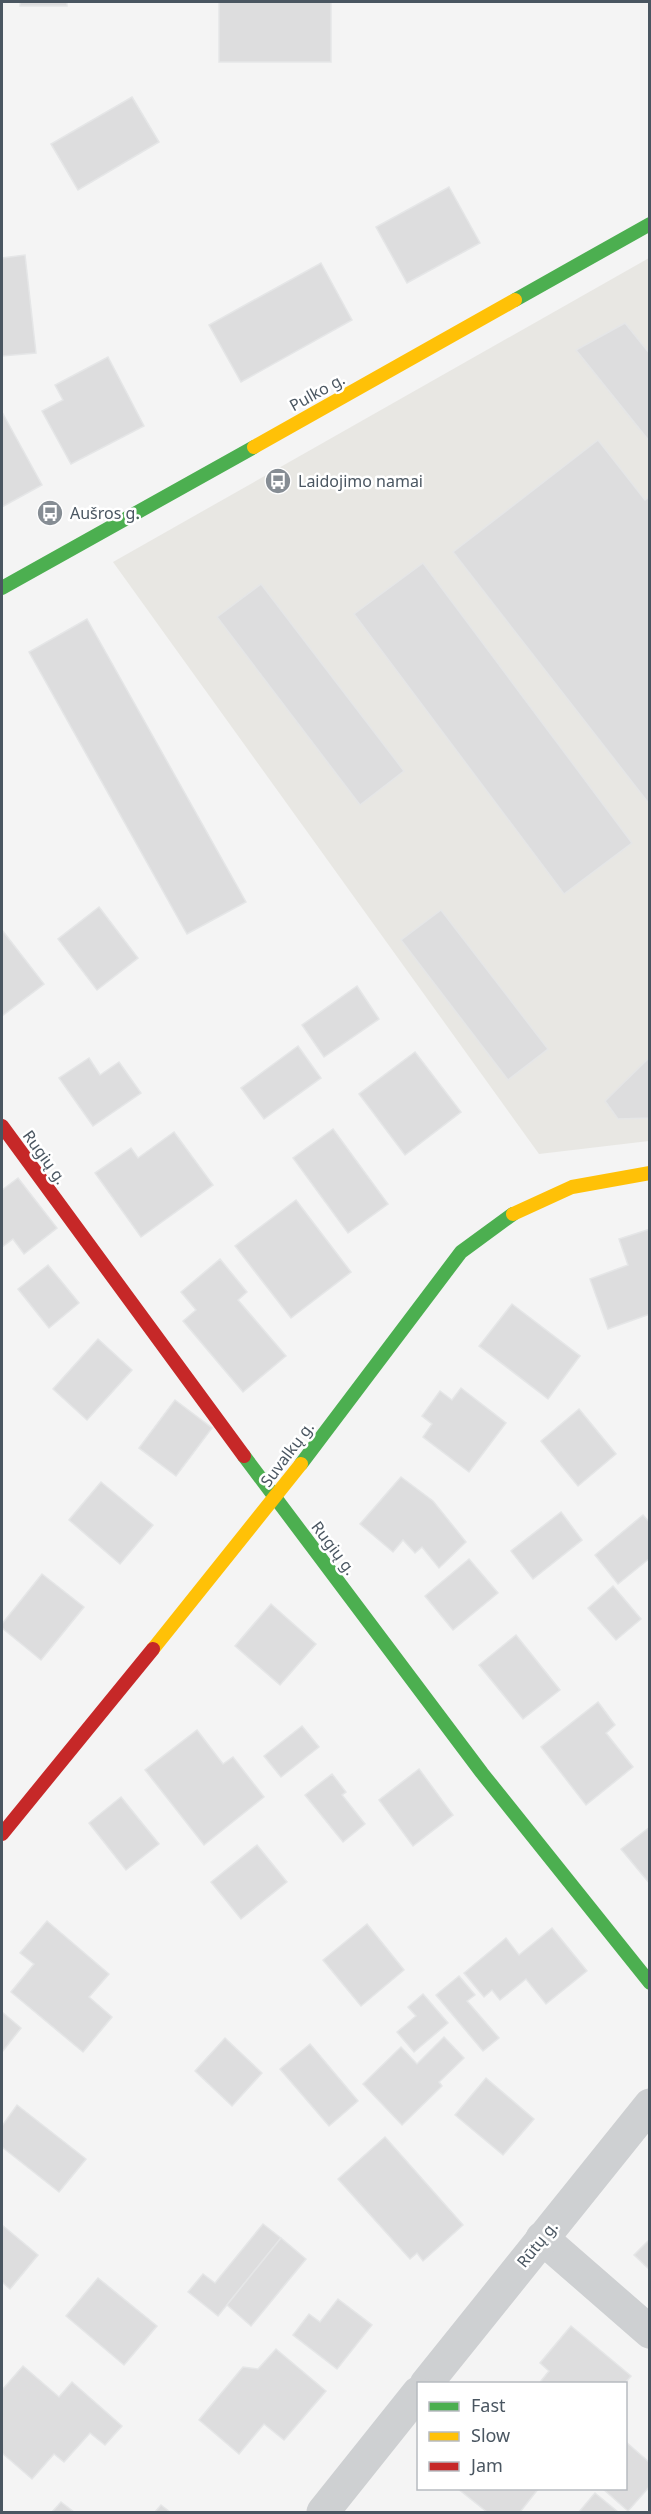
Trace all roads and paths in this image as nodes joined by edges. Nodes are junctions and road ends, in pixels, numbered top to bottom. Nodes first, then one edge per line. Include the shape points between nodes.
1 (650, 224) edge
2 (2, 588) edge
3 (2, 1126) edge
4 (650, 1173) edge
5 (275, 1498) junction
6 (2, 1834) edge
7 (650, 1983) edge
8 (650, 2105) edge
9 (542, 2238) junction
10 (650, 2332) edge
11 (428, 2382) edge
12 (417, 2394) edge
13 (323, 2512) edge

1 - 2 street, Pulko g.
3 - 5 street, Rugių g.
4 - 5 street, Suvalkų g. via 578,1184 531,1201 490,1226 461,1252
5 - 6 street, Suvalkų g.
5 - 7 street, Rugių g. via 544,1854
8 - 9 street, Rūtų g.
9 - 10 street
9 - 11 street, Rūtų g.
12 - 13 street

